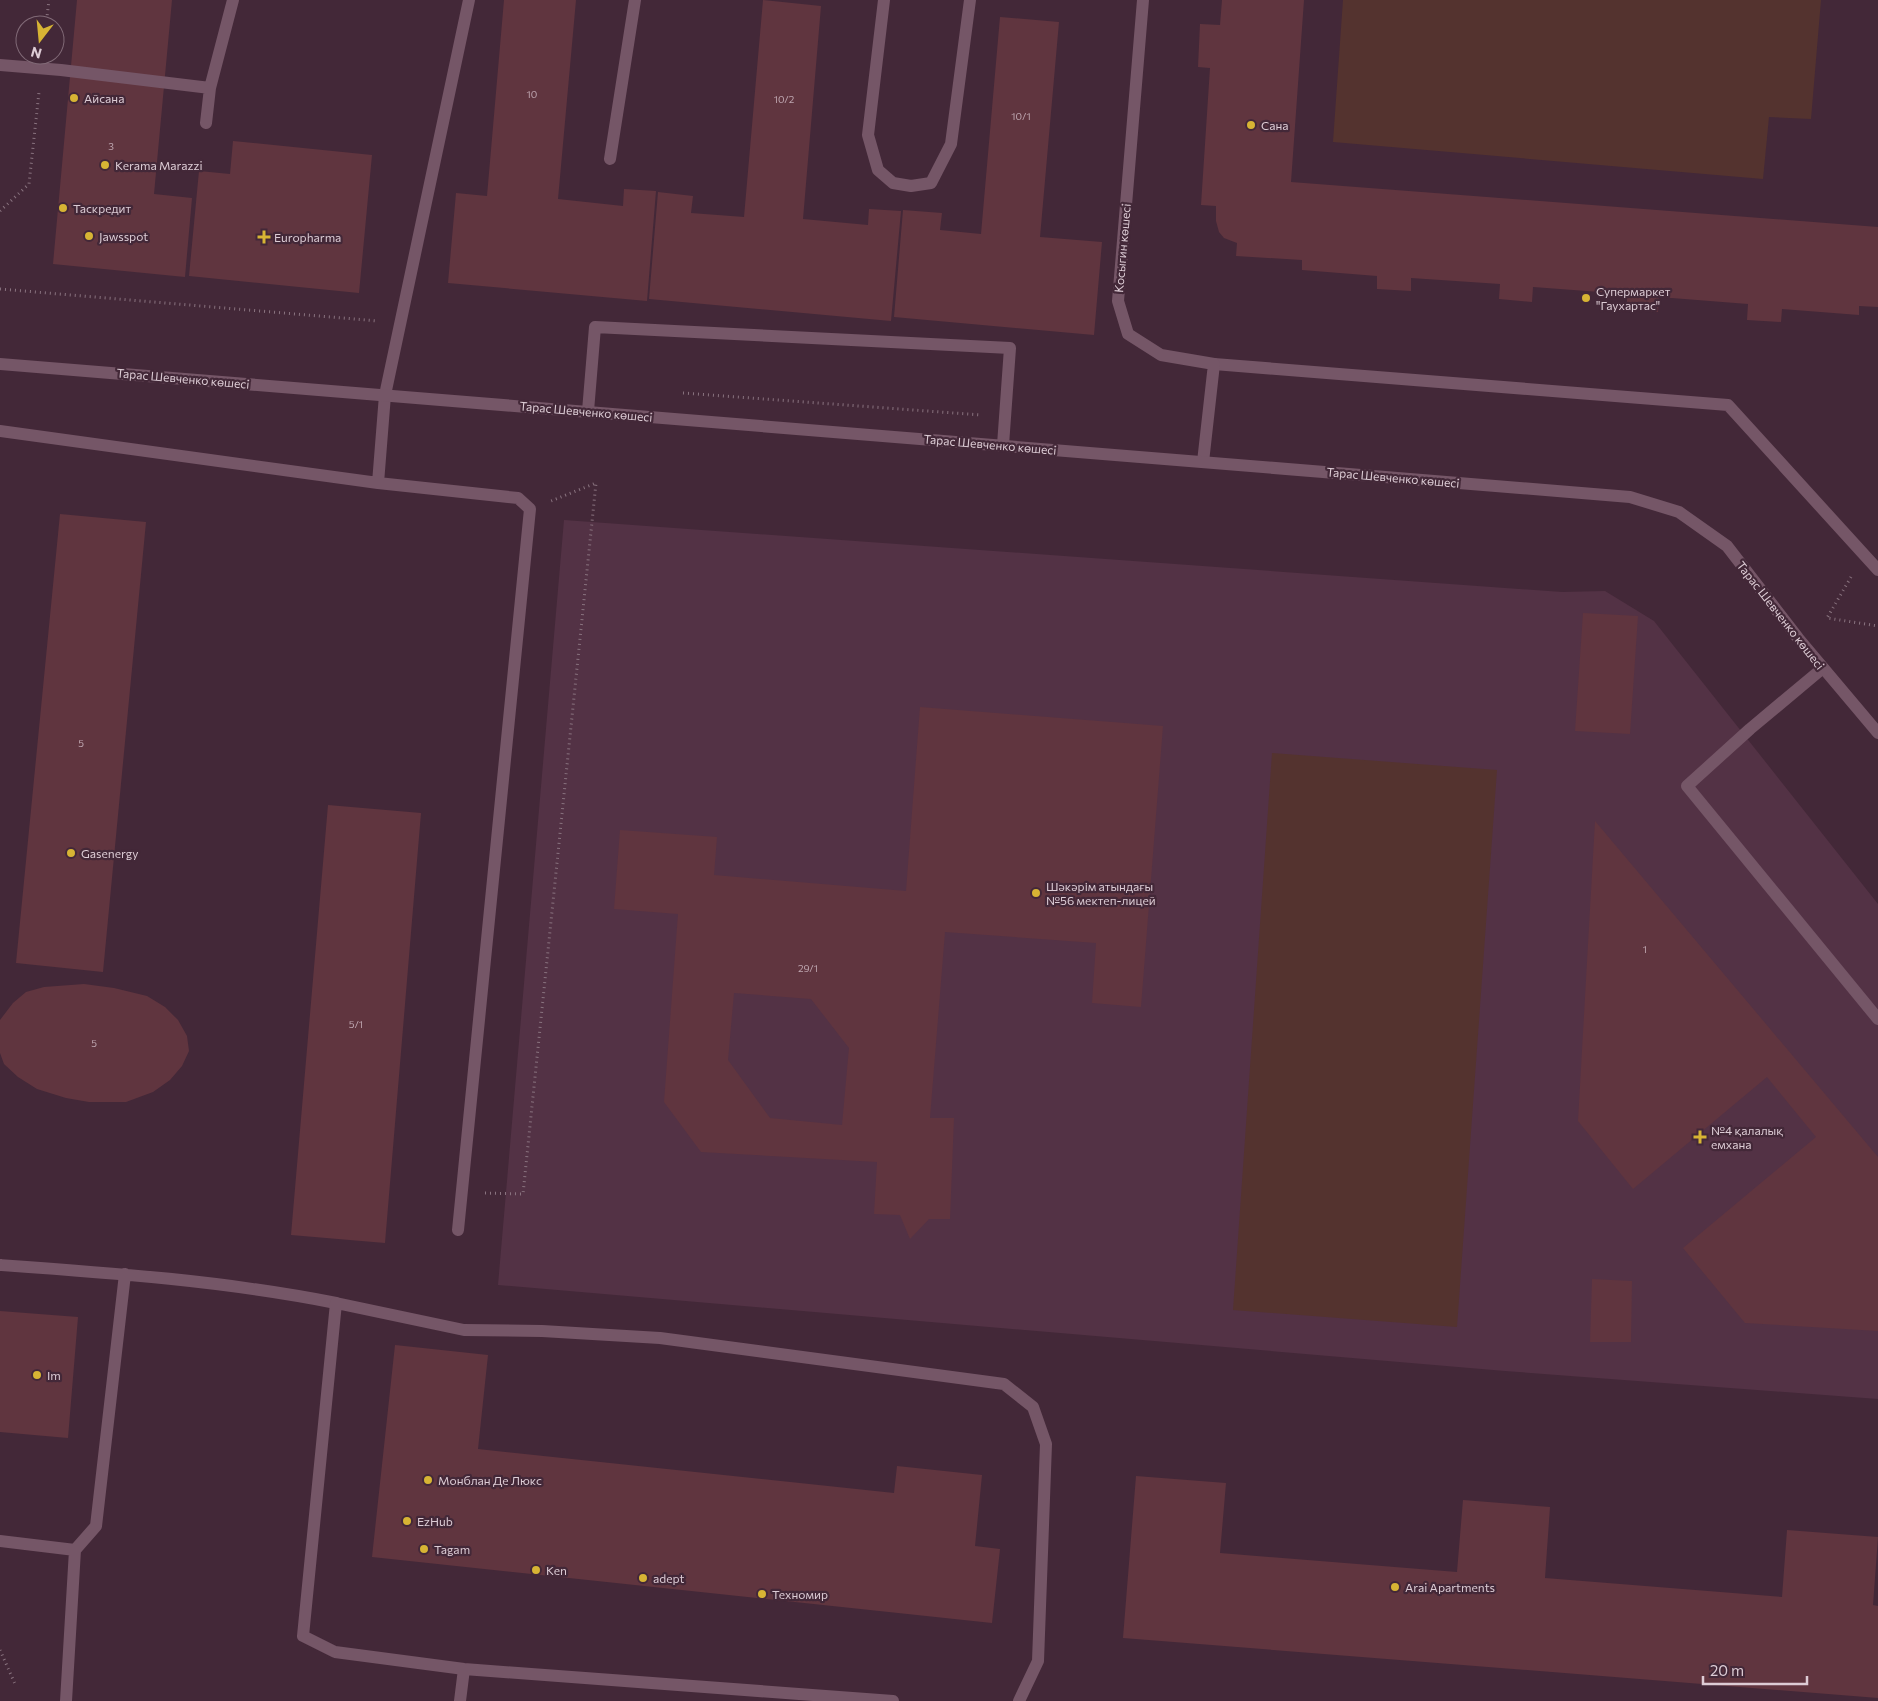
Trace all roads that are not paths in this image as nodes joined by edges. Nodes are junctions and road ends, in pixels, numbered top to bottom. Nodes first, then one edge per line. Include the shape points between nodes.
1 (233, 0) edge
2 (469, 0) edge
3 (635, 0) edge
4 (884, 0) edge
5 (970, 0) edge
6 (1143, 0) edge
7 (0, 65) edge
8 (210, 88) junction
9 (206, 123) dead end
10 (610, 159) dead end
11 (0, 364) edge
12 (1214, 364) junction
13 (385, 395) junction
14 (588, 411) junction
15 (0, 431) edge
16 (1003, 445) junction
17 (1203, 462) junction
18 (378, 483) junction
19 (1878, 570) edge
20 (1823, 668) junction
21 (1878, 734) edge
22 (1878, 1019) edge
23 (458, 1230) dead end
24 (0, 1265) edge
25 (125, 1274) junction
26 (336, 1303) junction
27 (0, 1541) edge
28 (75, 1550) junction
29 (464, 1669) junction
30 (66, 1701) edge
31 (460, 1701) edge
32 (893, 1701) edge
33 (1019, 1701) edge

1 - 8 street
2 - 13 street
3 - 10 street
4 - 5 street via 868,135 878,170 893,183 911,186 931,183 952,144
6 - 12 street, Косыгин көшесі via 1118,301 1128,334 1161,355
7 - 8 street
8 - 9 street
11 - 13 street, Тарас Шевченко көшесі
12 - 17 street
12 - 19 street, Косыгин көшесі via 1728,405
13 - 14 street, Тарас Шевченко көшесі
13 - 18 street
14 - 16 street, Тарас Шевченко көшесі
14 - 16 street via 594,327 1010,348
15 - 18 street
16 - 17 street, Тарас Шевченко көшесі
17 - 20 street, Тарас Шевченко көшесі via 1630,497 1679,512 1727,546
18 - 23 street via 518,498 530,509
20 - 21 street, Тарас Шевченко көшесі
20 - 22 street via 1687,786
24 - 25 street
25 - 26 street via 276,1291
25 - 28 street via 96,1526
26 - 29 street via 302,1636 335,1652
26 - 33 street via 464,1330 660,1338 1004,1384 1033,1407 1046,1444 1038,1661
27 - 28 street
28 - 30 street
29 - 31 street
29 - 32 street

